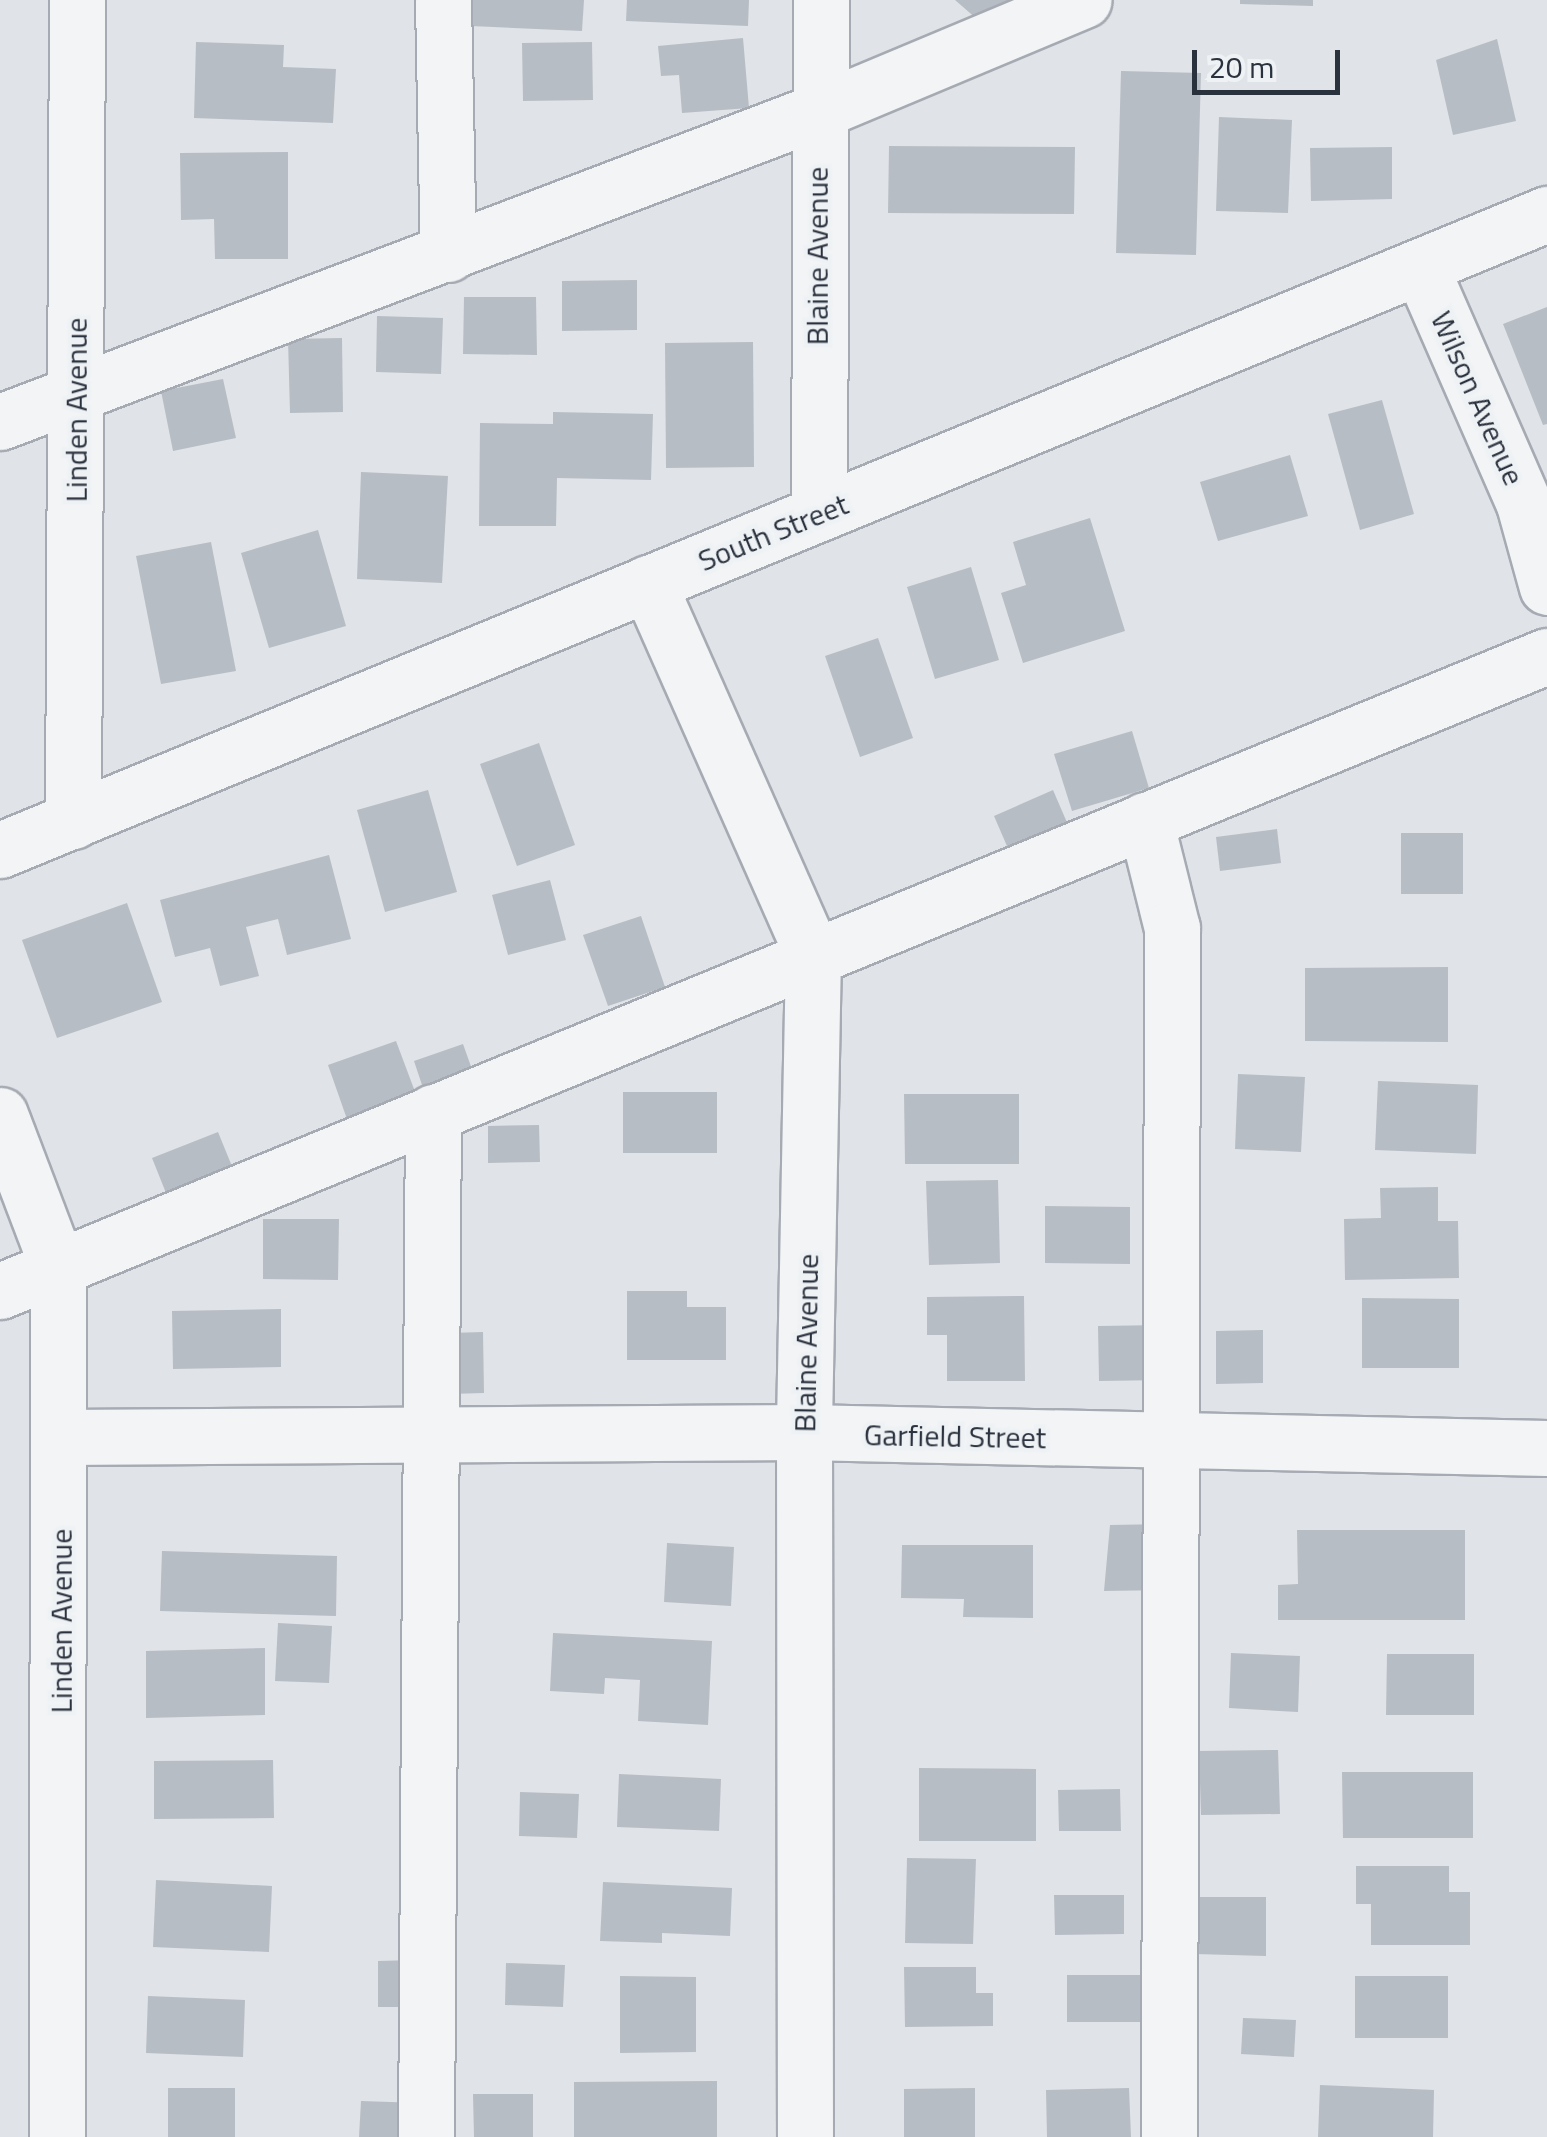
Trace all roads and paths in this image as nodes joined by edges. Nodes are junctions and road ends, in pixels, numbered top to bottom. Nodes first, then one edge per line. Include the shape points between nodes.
1 (77, 0) edge
2 (443, 0) edge
3 (820, 0) edge
4 (1084, 0) edge
5 (816, 112) junction
6 (1547, 214) edge
7 (448, 254) junction
8 (1422, 268) junction
9 (76, 391) junction
10 (0, 422) edge
11 (819, 513) junction
12 (648, 583) junction
13 (1547, 587) edge
14 (1547, 656) edge
15 (1145, 820) junction
16 (72, 821) junction
17 (0, 850) edge
18 (812, 955) junction
19 (433, 1112) junction
20 (0, 1116) edge
21 (58, 1268) junction
22 (0, 1291) edge
23 (804, 1432) junction
24 (435, 1434) junction
25 (62, 1438) junction
26 (1175, 1440) junction
27 (1547, 1448) edge
28 (57, 2137) edge
29 (426, 2137) edge
30 (805, 2137) edge
31 (1169, 2137) edge

1 - 9 street, Linden Avenue
2 - 7 street
3 - 5 street, Blaine Avenue
4 - 5 street
5 - 7 street
5 - 11 street, Blaine Avenue
6 - 8 street, South Street
7 - 9 street
8 - 11 street, South Street
8 - 13 street, Wilson Avenue via 1524,504
9 - 10 street
9 - 16 street, Linden Avenue
11 - 12 street, South Street
12 - 16 street, South Street
12 - 18 street, Blaine Avenue
14 - 15 street
15 - 18 street
15 - 26 street via 1172,928
16 - 17 street, South Street
18 - 19 street
18 - 23 street, Blaine Avenue
19 - 21 street
19 - 24 street
20 - 21 street, Linden Avenue
21 - 22 street
21 - 25 street, Linden Avenue
23 - 24 street, Garfield Street
23 - 26 street, Garfield Street
23 - 30 street, Blaine Avenue
24 - 25 street, Garfield Street
24 - 29 street
25 - 28 street, Linden Avenue
26 - 27 street, Garfield Street
26 - 31 street

